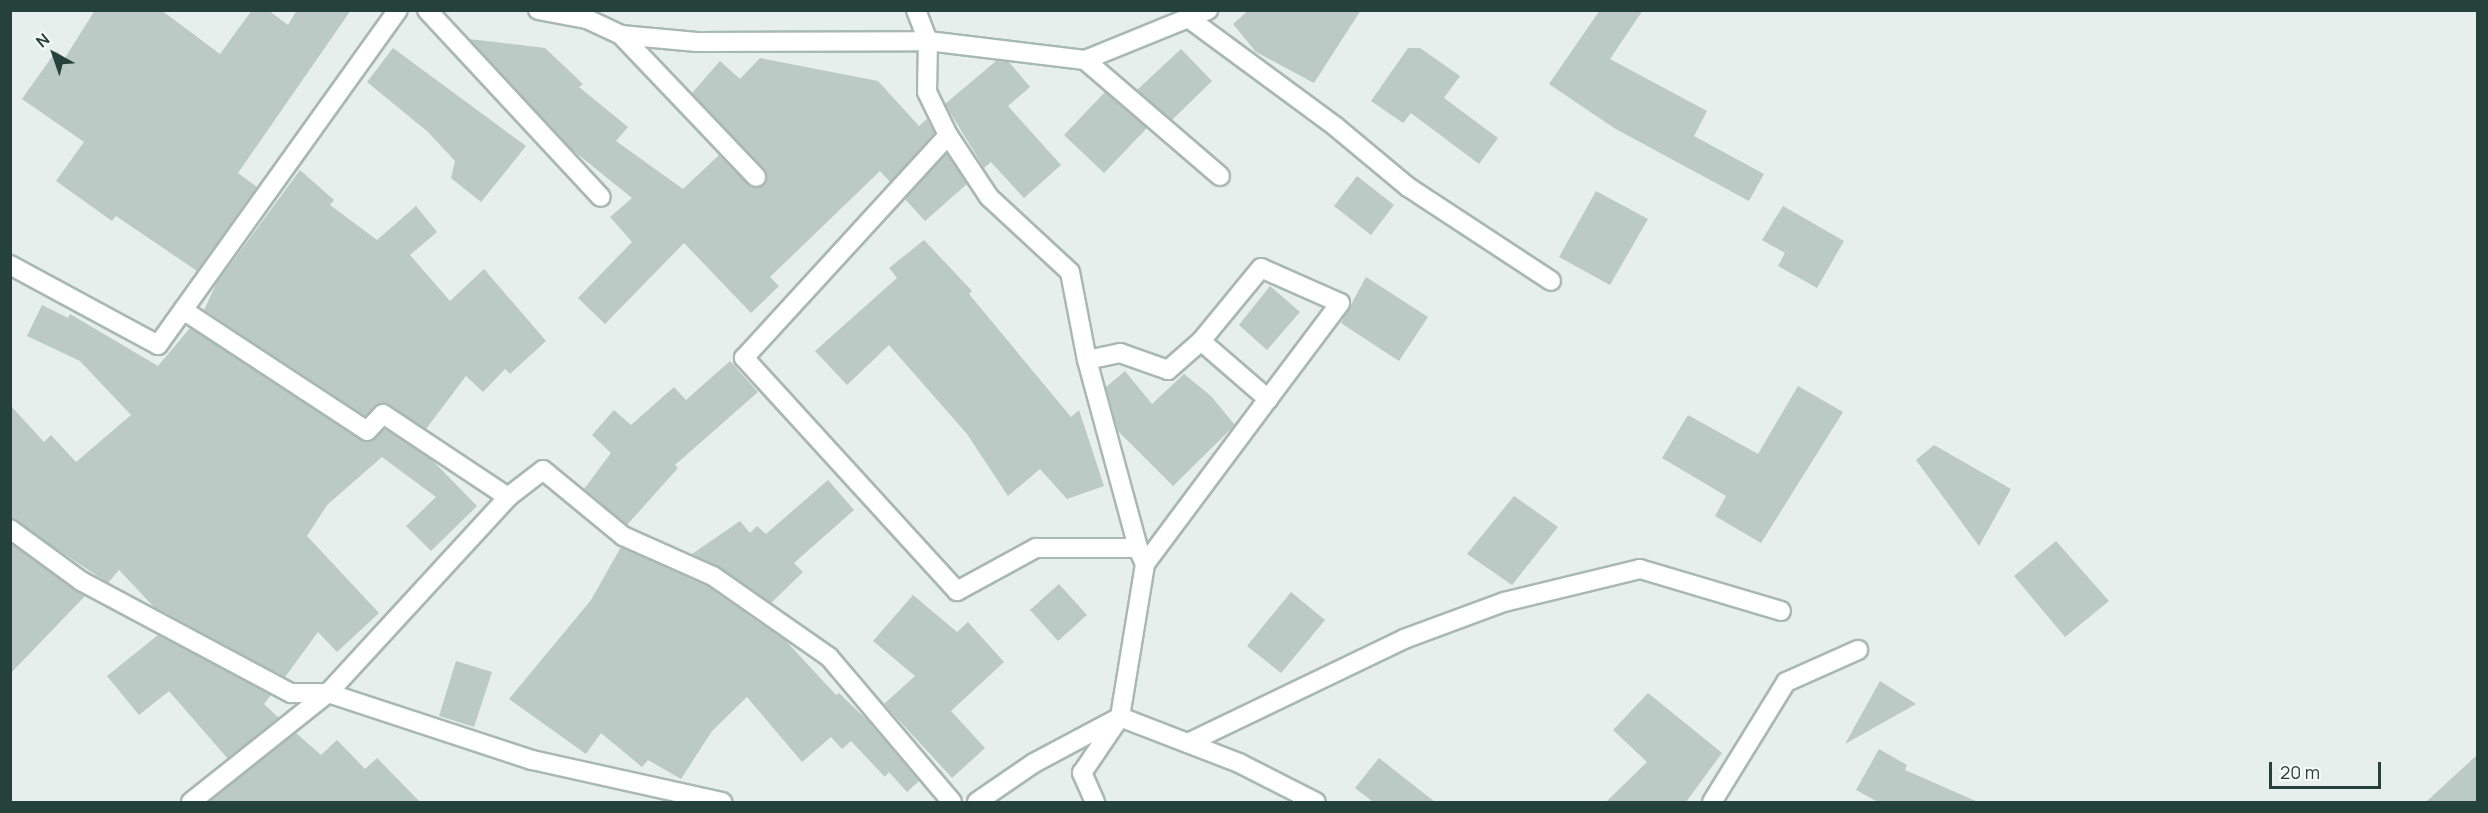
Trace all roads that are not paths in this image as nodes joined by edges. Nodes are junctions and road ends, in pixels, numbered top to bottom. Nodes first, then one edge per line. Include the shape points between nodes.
1 (398, 10) edge
2 (427, 10) edge
3 (538, 10) edge
4 (916, 10) edge
5 (1208, 10) edge
6 (590, 15) edge
7 (1187, 17) junction
8 (621, 35) junction
9 (928, 41) junction
10 (1085, 60) junction
11 (948, 135) junction
12 (1220, 176) dead end
13 (756, 177) dead end
14 (602, 197) dead end
15 (10, 265) edge
16 (1551, 281) dead end
17 (183, 310) junction
18 (1200, 341) junction
19 (1087, 360) junction
20 (1269, 399) junction
21 (508, 497) junction
22 (10, 529) edge
23 (1141, 556) junction
24 (1781, 611) dead end
25 (1858, 650) dead end
26 (328, 693) junction
27 (1119, 717) junction
28 (1188, 743) junction
29 (191, 802) edge
30 (722, 802) edge
31 (952, 802) edge
32 (977, 802) edge
33 (1095, 802) edge
34 (1316, 802) edge
35 (1712, 802) edge

1 - 17 street
2 - 14 street
3 - 6 street
4 - 9 street
5 - 7 street
6 - 8 street
7 - 10 street
7 - 16 street via 1336,127 1408,187
8 - 9 street via 696,42
8 - 13 street
9 - 10 street
9 - 11 street via 927,92
10 - 12 street
11 - 19 street via 989,197 1070,272
11 - 23 street via 744,358 957,591 1036,548
15 - 17 street via 158,345
17 - 21 street via 367,431 383,414
18 - 19 street via 1168,370 1120,353
18 - 20 street
18 - 20 street via 1261,268 1340,303
19 - 23 street
20 - 23 street
21 - 26 street
21 - 31 street via 543,470 623,536 713,576 829,657
22 - 26 street via 81,581 291,693
23 - 27 street
24 - 28 street via 1640,569 1504,602 1404,639
25 - 35 street via 1786,682
26 - 29 street
26 - 30 street via 532,759
27 - 28 street
27 - 32 street via 1034,764
27 - 33 street via 1082,773
28 - 34 street

